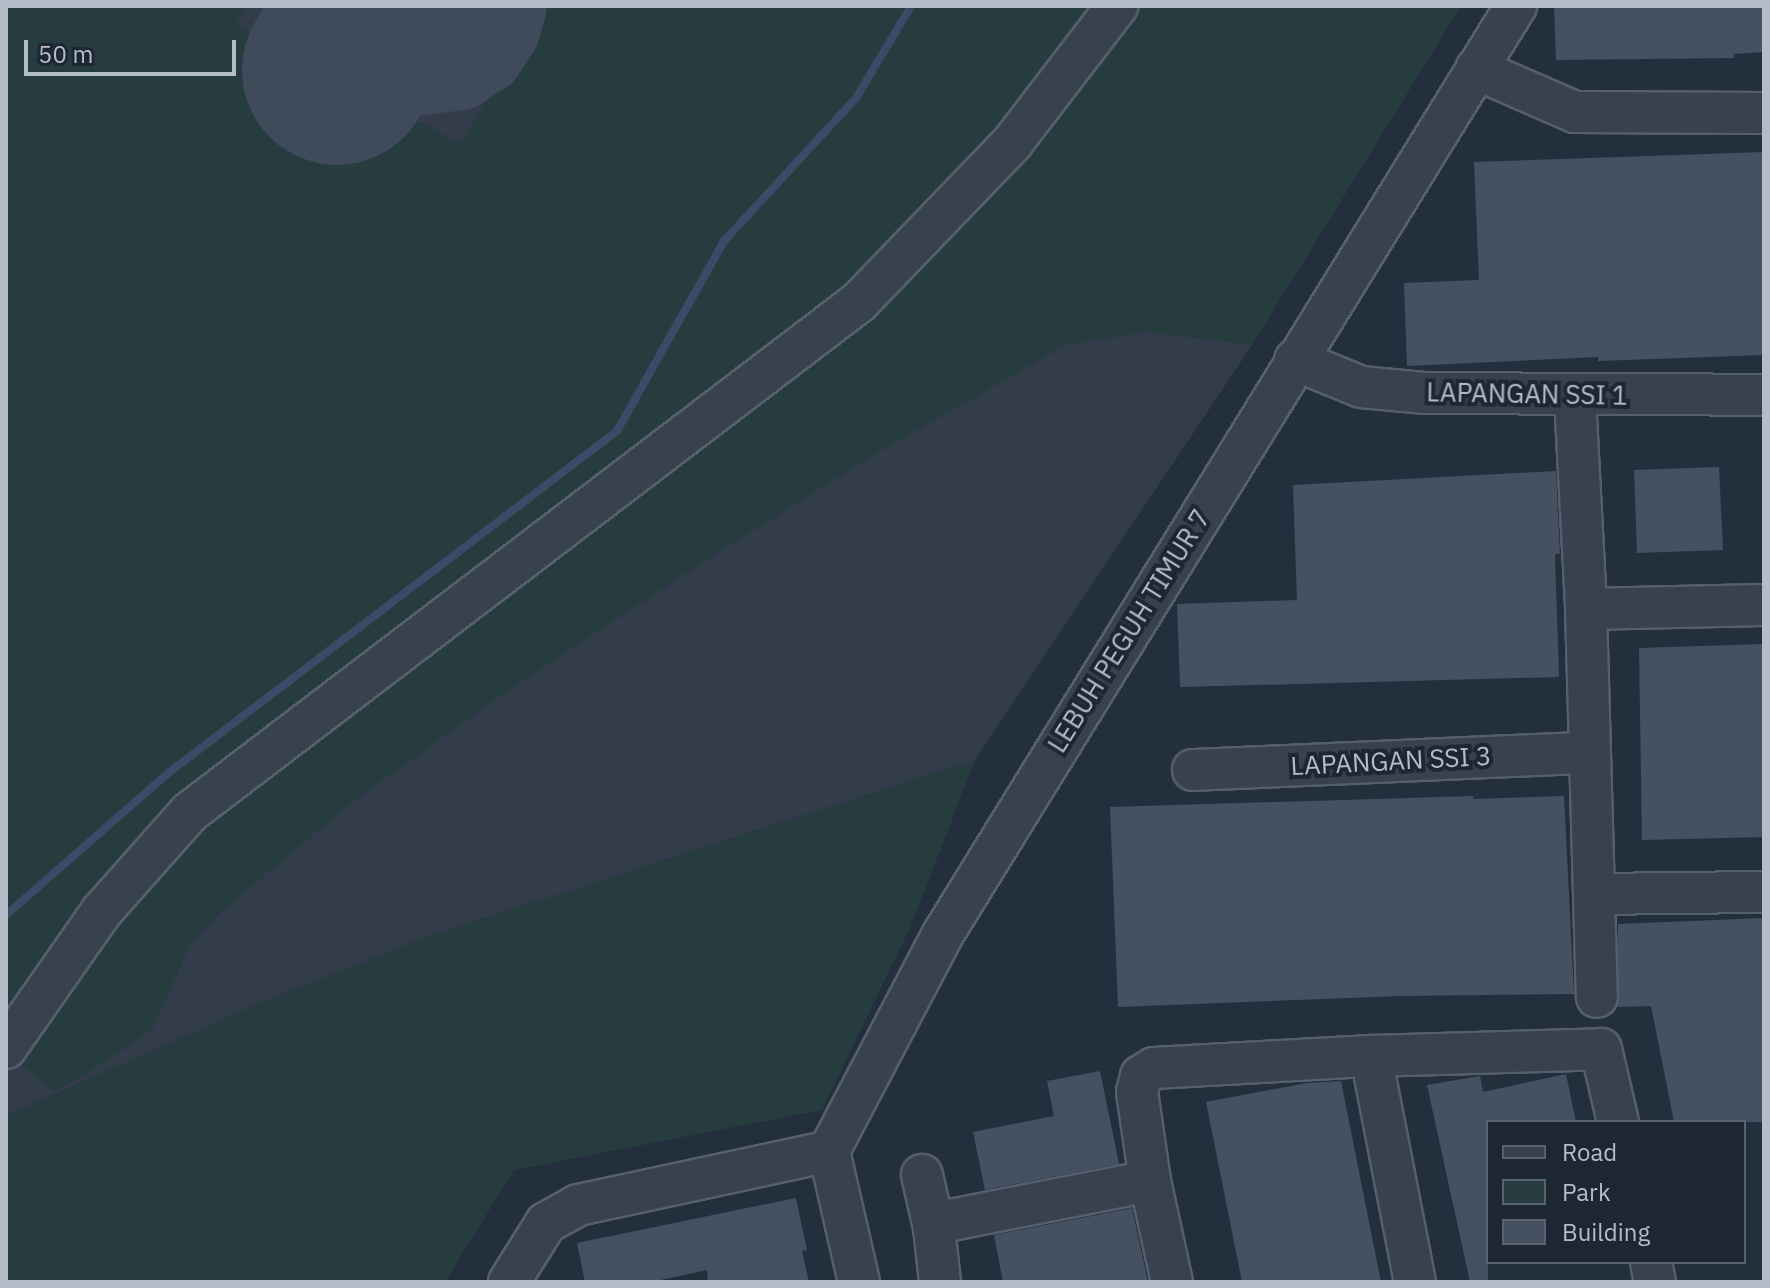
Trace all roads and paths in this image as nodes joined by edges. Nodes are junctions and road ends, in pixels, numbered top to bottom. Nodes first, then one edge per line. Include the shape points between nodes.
1 (1117, 6) edge
2 (1516, 6) edge
3 (1476, 69) junction
4 (1764, 113) edge
5 (1295, 360) junction
6 (1764, 395) edge
7 (1575, 397) junction
8 (1764, 605) edge
9 (1586, 609) junction
10 (1589, 753) junction
11 (1193, 770) dead end
12 (1764, 892) edge
13 (1595, 894) junction
14 (1597, 997) dead end
15 (6, 1048) edge
16 (1371, 1056) junction
17 (1618, 1120) edge
18 (829, 1151) junction
19 (922, 1175) dead end
20 (1150, 1181) junction
21 (934, 1228) junction
22 (509, 1282) edge
23 (859, 1282) edge
24 (940, 1282) edge
25 (1172, 1282) edge
26 (1415, 1282) edge

1 - 15 street via 1012,143 859,302 190,812 102,911
2 - 3 street, LEBUH PEGUH TIMUR 7
3 - 4 street via 1575,112
3 - 5 street, LEBUH PEGUH TIMUR 7
5 - 7 street, LAPANGAN SSI 1 via 1361,387
5 - 18 street, LEBUH PEGUH TIMUR 7 via 943,934
6 - 7 street, LAPANGAN SSI 1
7 - 9 street
8 - 9 street
9 - 10 street
10 - 11 street, LAPANGAN SSI 3
10 - 13 street
12 - 13 street
13 - 14 street
16 - 17 street via 1601,1049
16 - 20 street via 1154,1068 1141,1076 1137,1092
16 - 26 street
18 - 22 street via 578,1205 546,1223
18 - 23 street
19 - 21 street
20 - 21 street via 951,1220
20 - 25 street
21 - 24 street

